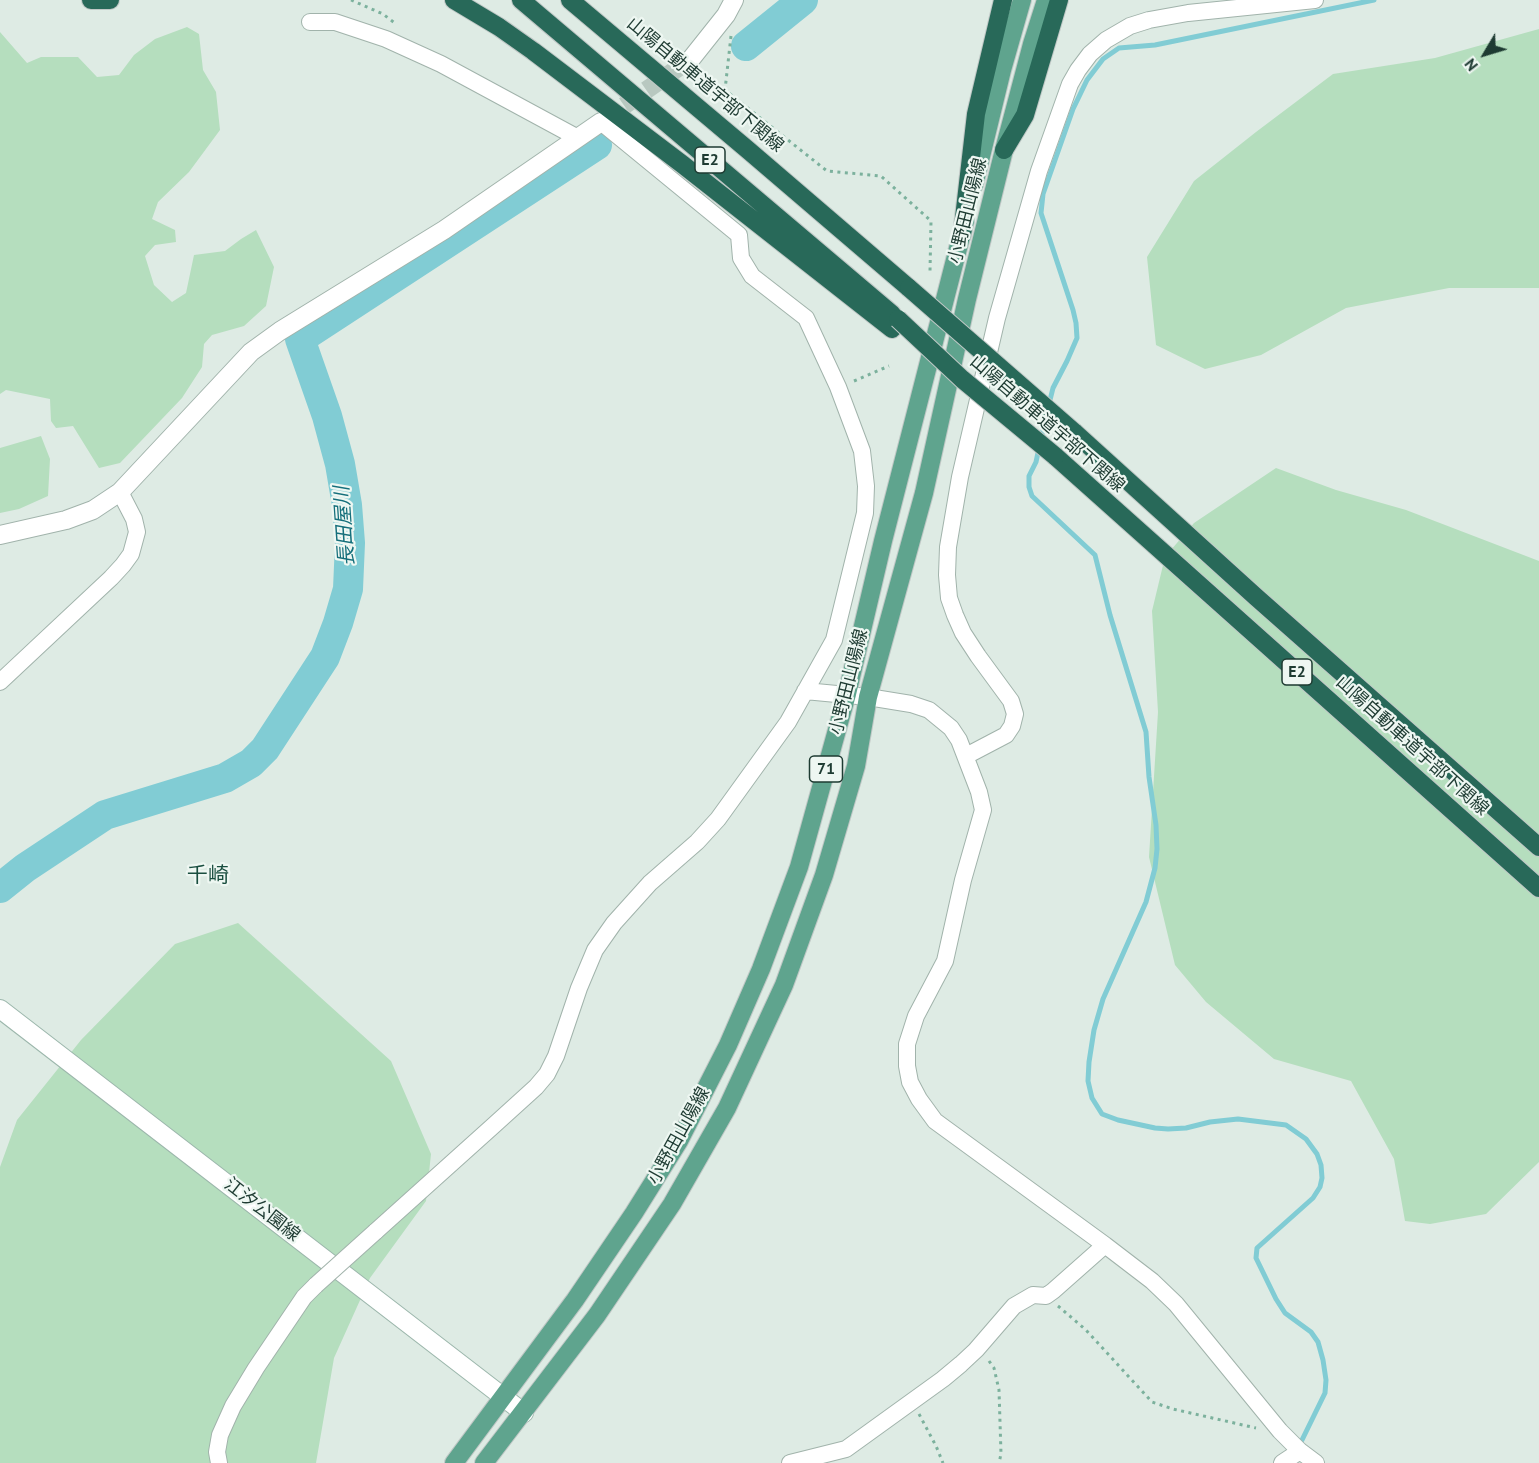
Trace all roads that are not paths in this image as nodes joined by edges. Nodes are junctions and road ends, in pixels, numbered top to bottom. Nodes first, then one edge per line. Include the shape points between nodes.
1 (91, 0) edge
2 (110, 0) edge
3 (454, 0) edge
4 (521, 0) edge
5 (570, 0) edge
6 (582, 0) edge
7 (734, 0) edge
8 (1003, 0) edge
9 (1022, 0) edge
10 (1046, 0) edge
11 (1059, 0) edge
12 (1315, 0) edge
13 (310, 22) dead end
14 (636, 55) junction
15 (691, 59) tunnel mouth
16 (601, 122) joint
17 (578, 138) junction
18 (1004, 150) junction
19 (962, 235) junction
20 (895, 324) junction
21 (120, 492) junction
22 (0, 535) edge
23 (0, 682) edge
24 (805, 692) junction
25 (847, 694) junction
26 (868, 697) junction
27 (966, 756) junction
28 (1539, 847) edge
29 (1539, 888) edge
30 (0, 1009) edge
31 (1105, 1245) junction
32 (503, 1395) junction
33 (524, 1413) junction
34 (1300, 1450) junction
35 (219, 1463) edge
36 (454, 1463) edge
37 (484, 1463) edge
38 (790, 1463) edge
39 (1282, 1463) edge
40 (1316, 1463) edge

1 - 2 highway
3 - 20 highway via 533,51
4 - 20 highway, E2
5 - 14 highway, 山陽自動車道宇部下関線 / E2
6 - 14 highway
7 - 15 street
8 - 19 highway via 976,114
9 - 19 main road, 小野田山陽線 / 71
10 - 18 main road, 小野田山陽線 / 71
11 - 18 highway via 1025,115
12 - 27 street via 1188,14 1130,26 1090,54 1070,84 1039,171 998,318 960,477 948,548 950,598 963,633 1011,701 1015,714 1006,735
13 - 17 street via 335,22 386,39
14 - 28 highway, 山陽自動車道宇部下関線 / E2, bridge via 1074,432
16 - 17 street
16 - 24 street via 739,235 741,258 752,276 806,318 862,451 865,513 834,640
17 - 21 street via 444,230 251,352
18 - 26 main road, 小野田山陽線 / 71 via 924,493
19 - 25 main road, 小野田山陽線 / 71
20 - 29 highway, 山陽自動車道宇部下関線 / E2, bridge via 1055,456
21 - 22 street via 93,510 66,520
21 - 23 street via 137,532 131,554 111,578
24 - 25 street
24 - 35 street, bridge via 718,819 651,883 594,950 547,1074 304,1298 233,1406 220,1435
25 - 26 street
25 - 32 main road, 小野田山陽線 / 71 via 799,867 728,1045 679,1141 634,1214
26 - 27 street via 929,710 951,728
26 - 33 main road, 小野田山陽線 / 71 via 856,766 824,875 784,986 727,1108 665,1213 597,1315
27 - 31 street via 983,810 945,961 916,1016 907,1044 910,1082 935,1121
30 - 32 street, 江汐公園線
31 - 34 street via 1176,1304
31 - 38 street via 1053,1292 1033,1295 1014,1305 976,1350 943,1379 846,1449
32 - 33 street, 江汐公園線
32 - 36 main road, 小野田山陽線 / 71
33 - 37 main road, 小野田山陽線 / 71
34 - 39 street
34 - 40 street

